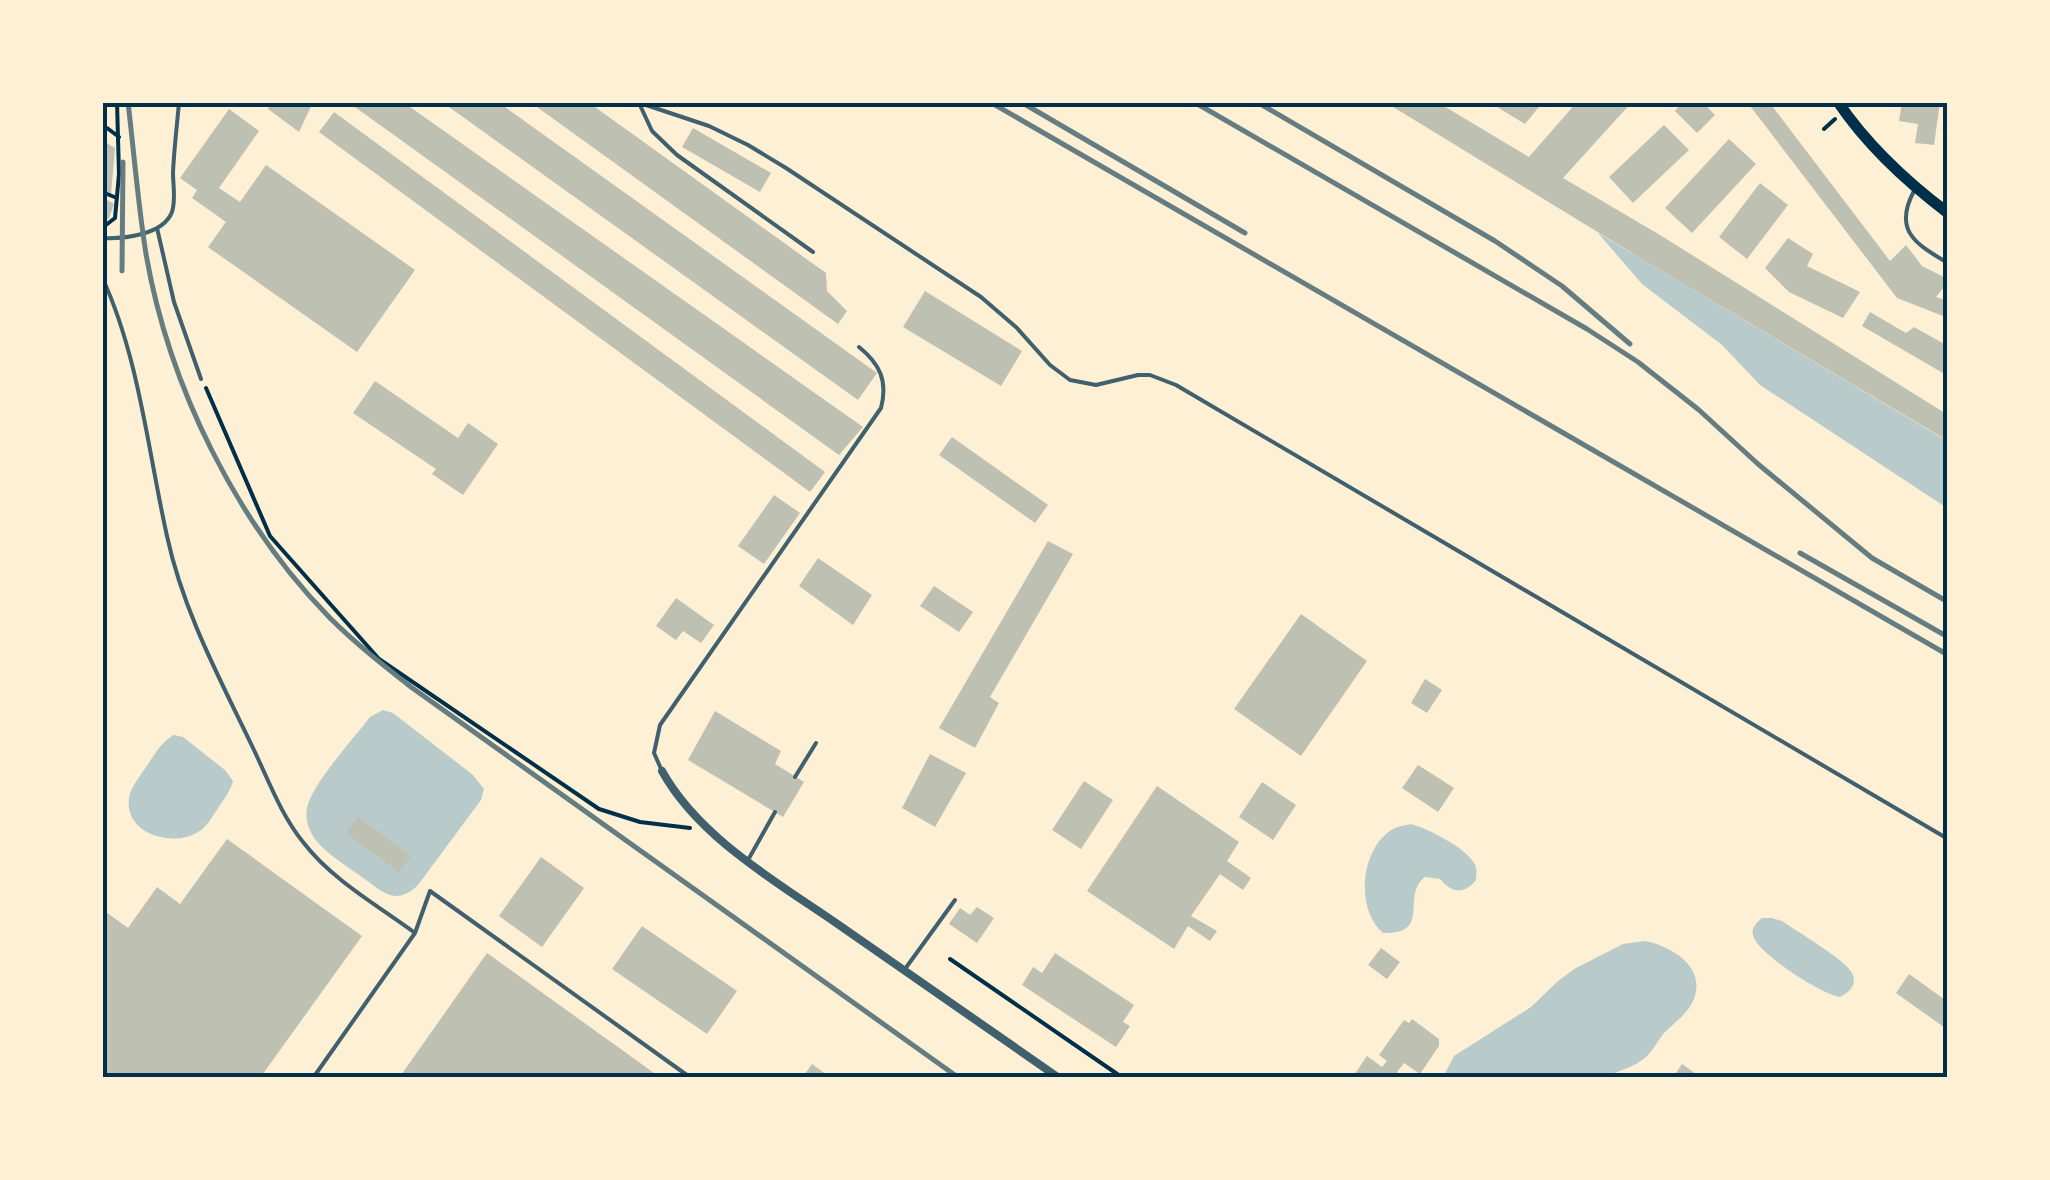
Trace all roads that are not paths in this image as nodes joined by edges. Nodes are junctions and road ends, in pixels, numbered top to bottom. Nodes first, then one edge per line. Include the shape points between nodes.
1 (179, 102) edge
2 (1838, 102) edge
3 (638, 103) edge
4 (1916, 187) junction
5 (1948, 213) edge
6 (157, 228) junction
7 (102, 238) edge
8 (814, 252) dead end
9 (1948, 262) edge
10 (102, 277) edge
11 (860, 347) dead end
12 (202, 379) road end
13 (816, 743) dead end
14 (662, 771) joint
15 (796, 777) dead end
16 (775, 812) dead end
17 (1948, 840) edge
18 (748, 860) junction
19 (955, 900) dead end
20 (415, 933) junction
21 (904, 971) junction
22 (313, 1078) edge
23 (691, 1078) edge
24 (1059, 1078) edge

1 - 6 lane via 174,203
2 - 4 main road
3 - 8 lane via 652,130 678,155
3 - 17 lane via 709,126 786,168 981,297 1060,374 1096,385 1150,375 1176,386
4 - 5 main road
4 - 9 lane via 1905,225
6 - 7 lane
6 - 12 lane
10 - 20 lane via 126,341 180,588 228,695 303,844
11 - 14 lane via 884,381 881,408 666,714 654,753
13 - 15 lane
14 - 18 street via 709,830
16 - 18 lane
18 - 21 street
19 - 21 lane
20 - 22 lane
20 - 23 lane via 430,890
21 - 24 street

